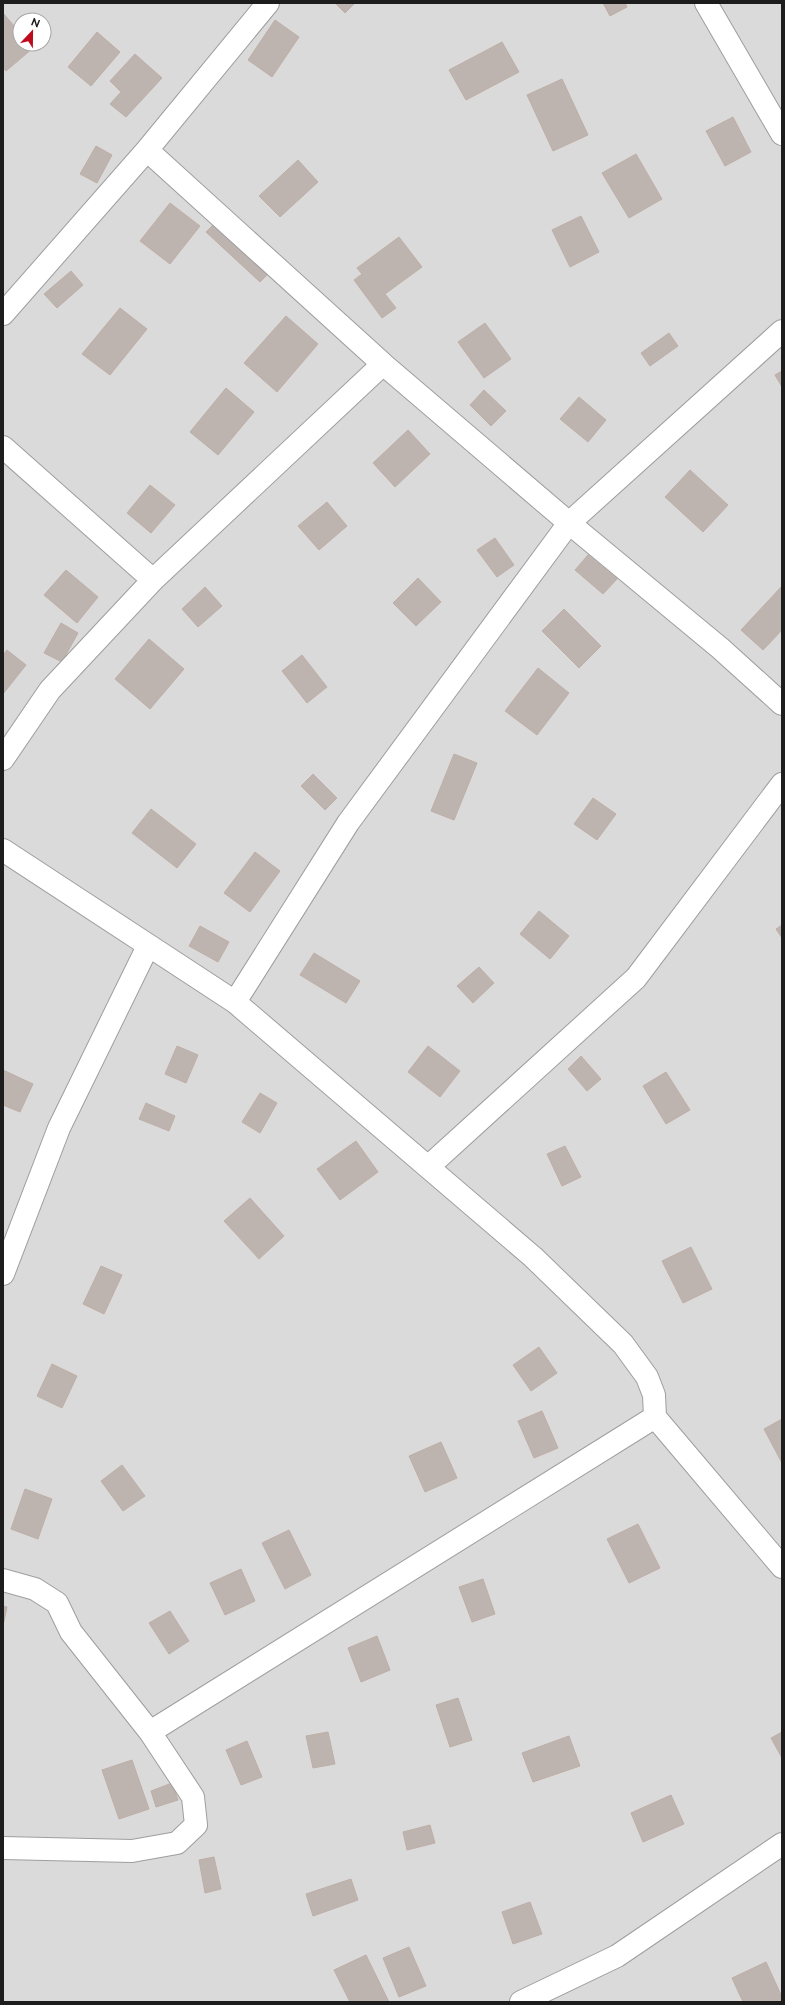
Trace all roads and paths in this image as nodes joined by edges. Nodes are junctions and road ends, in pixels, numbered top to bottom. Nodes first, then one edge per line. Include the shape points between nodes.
1 (706, 3) edge
2 (262, 5) edge
3 (782, 134) edge
4 (147, 150) junction
5 (3, 314) edge
6 (782, 331) edge
7 (383, 364) junction
8 (3, 447) edge
9 (569, 523) junction
10 (153, 580) junction
11 (782, 704) edge
12 (3, 759) edge
13 (782, 784) edge
14 (3, 850) edge
15 (148, 946) junction
16 (235, 1002) junction
17 (428, 1166) junction
18 (3, 1274) edge
19 (655, 1417) junction
20 (782, 1567) edge
21 (3, 1580) edge
22 (150, 1732) junction
23 (782, 1844) edge
24 (3, 1848) edge
25 (521, 2002) edge

1 - 3 street
2 - 4 street
4 - 5 street
4 - 7 street
6 - 9 street
7 - 9 street
7 - 10 street
8 - 10 street
9 - 11 street via 720,648
9 - 16 street via 348,823
10 - 12 street via 50,690
13 - 17 street via 636,978
14 - 15 street
15 - 16 street
15 - 18 street via 59,1128
16 - 17 street
17 - 19 street via 533,1258 623,1344 647,1377 654,1395
19 - 20 street
19 - 22 street
21 - 22 street via 35,1589 56,1603 71,1632
22 - 24 street via 193,1797 196,1825 176,1843 132,1851
23 - 25 street via 617,1956

